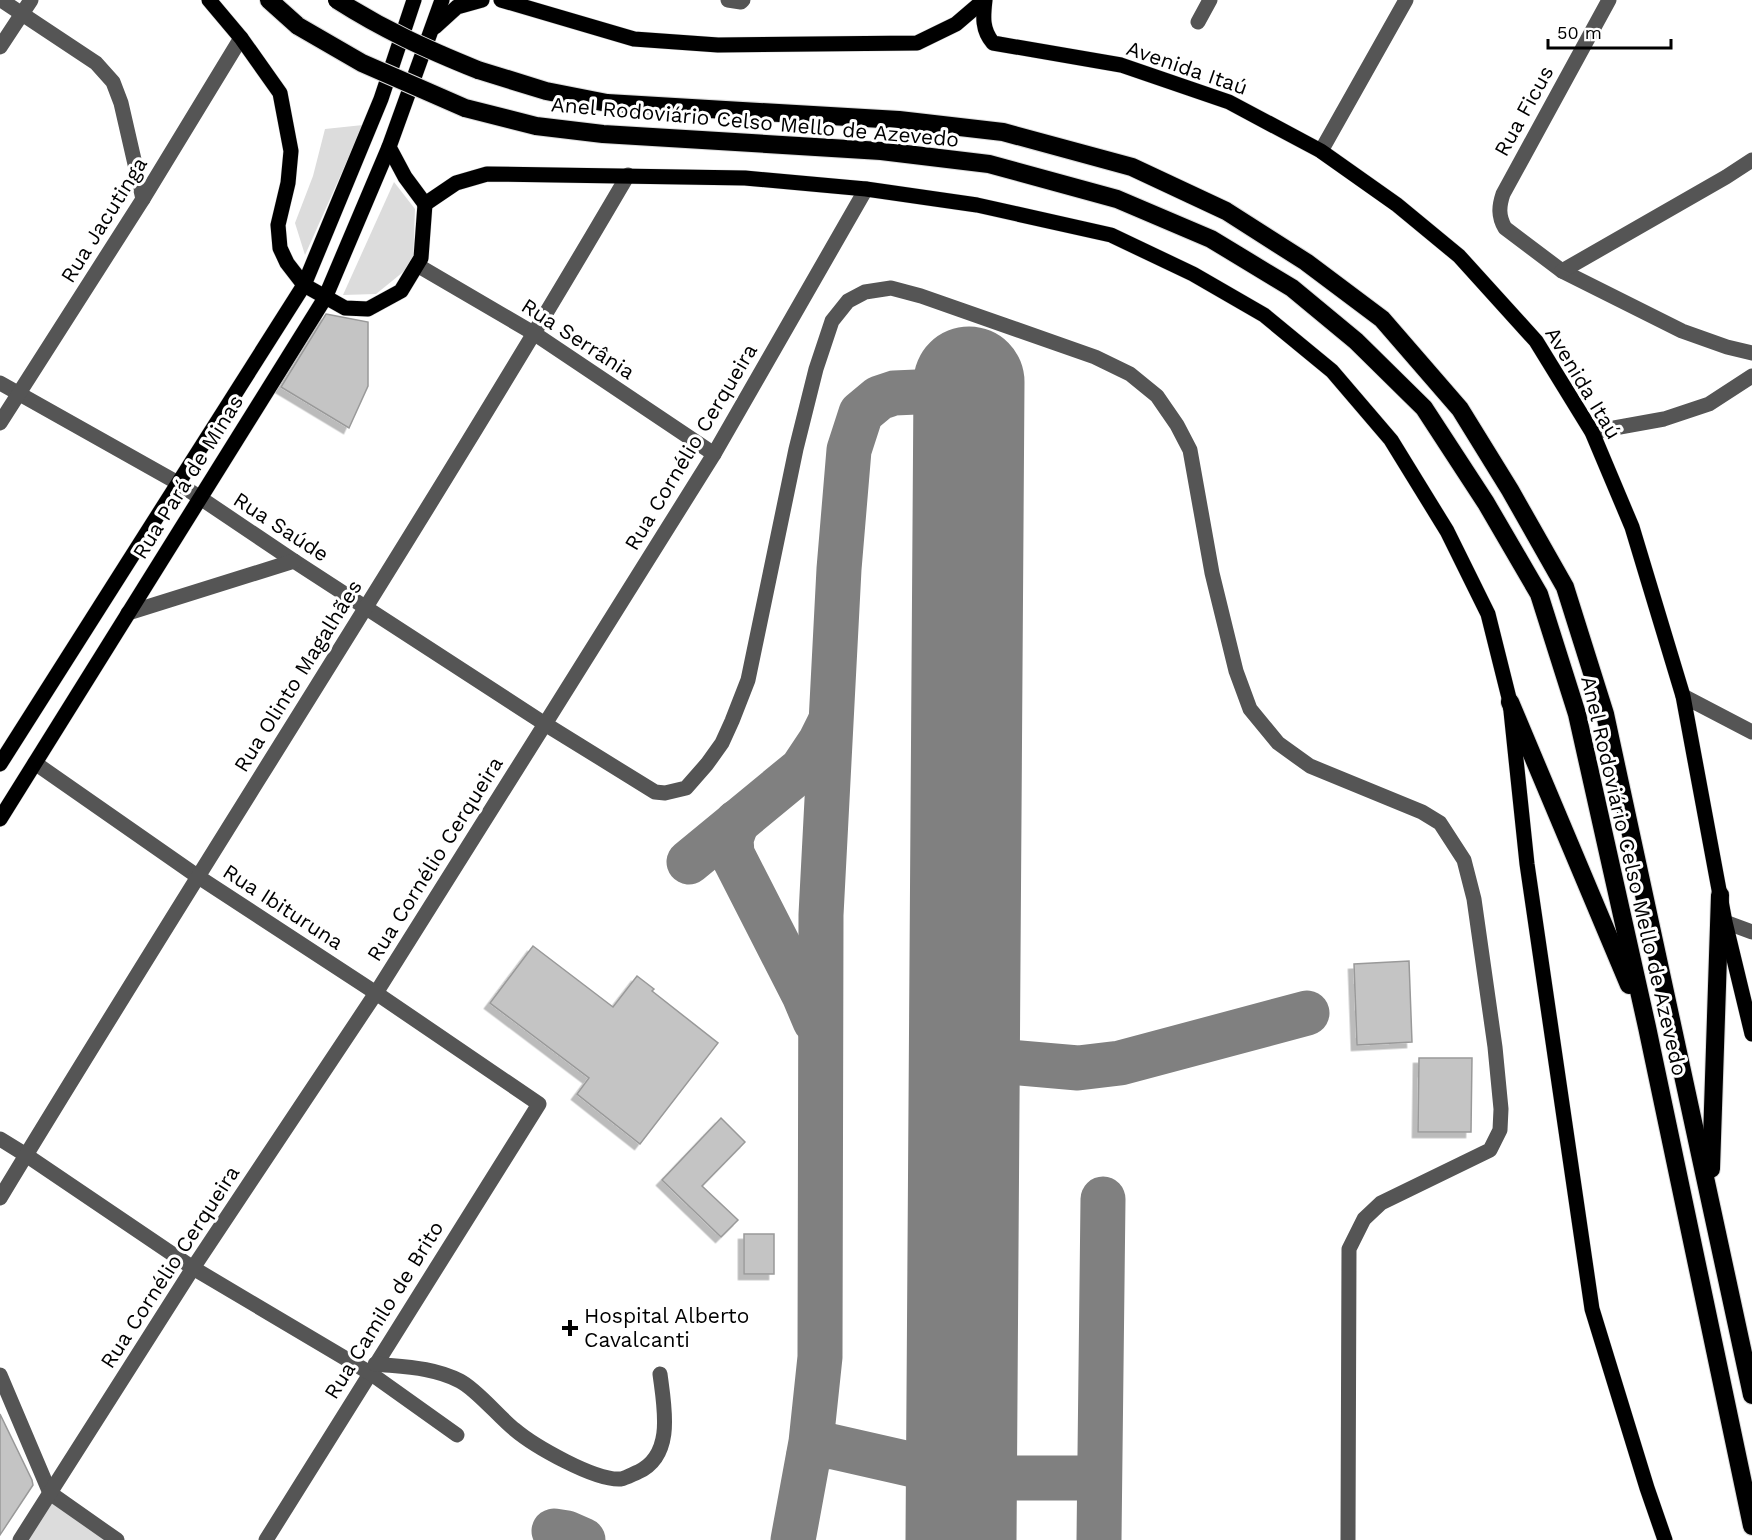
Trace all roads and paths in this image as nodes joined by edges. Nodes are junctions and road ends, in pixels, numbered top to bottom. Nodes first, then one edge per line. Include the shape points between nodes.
1 (1, 0) edge
2 (31, 0) edge
3 (208, 0) edge
4 (269, 0) edge
5 (337, 0) edge
6 (414, 0) edge
7 (442, 0) edge
8 (482, 0) edge
9 (501, 0) edge
10 (984, 0) edge
11 (1210, 0) edge
12 (1406, 0) edge
13 (1609, 0) edge
14 (22, 14) junction
15 (1198, 22) dead end
16 (431, 32) junction
17 (242, 38) junction
18 (0, 47) edge
19 (389, 147) junction
20 (1321, 151) junction
21 (1752, 160) edge
22 (628, 175) junction
23 (866, 189) junction
24 (143, 199) junction
25 (424, 204) junction
26 (417, 265) junction
27 (1562, 271) junction
28 (304, 285) junction
29 (324, 298) junction
30 (535, 334) junction
31 (1752, 353) edge
32 (1752, 376) edge
33 (0, 383) edge
34 (18, 395) junction
35 (0, 423) edge
36 (1592, 432) junction
37 (714, 454) junction
38 (177, 483) junction
39 (199, 499) junction
40 (294, 561) junction
41 (367, 607) junction
42 (128, 613) junction
43 (1683, 696) junction
44 (1510, 702) junction
45 (545, 724) junction
46 (1752, 732) edge
47 (36, 763) junction
48 (0, 764) edge
49 (0, 819) edge
50 (197, 876) junction
51 (1720, 896) junction
52 (1725, 922) junction
53 (1752, 932) edge
54 (376, 993) junction
55 (1647, 1027) junction
56 (1752, 1034) edge
57 (539, 1104) joint
58 (0, 1139) edge
59 (26, 1155) junction
60 (0, 1198) edge
61 (1711, 1198) junction
62 (194, 1268) junction
63 (372, 1369) junction
64 (660, 1374) dead end
65 (0, 1376) edge
66 (1752, 1395) edge
67 (457, 1435) dead end
68 (50, 1493) junction
69 (1752, 1526) edge
70 (20, 1540) edge
71 (117, 1540) edge
72 (266, 1540) edge
73 (1348, 1540) edge
74 (1665, 1540) edge

1 - 14 street
2 - 14 street
3 - 17 main road
4 - 55 highway, Anel Rodoviário Celso Mello de Azevedo, bridge via 298,26 362,63 465,108 536,126 603,134 881,151 989,164 1117,198 1211,239 1292,288 1356,341 1424,408 1539,594 1577,714
5 - 61 highway, Anel Rodoviário Celso Mello de Azevedo, bridge via 375,25 478,70 607,104 899,120 1003,132 1132,167 1226,211 1306,262 1382,319 1461,409 1564,587 1605,714
6 - 28 main road, Rua Pará de Minas via 381,99
7 - 16 main road, Rua Pará de Minas
8 - 16 main road via 458,7
9 - 10 main road, Avenida Itaú via 634,39 718,45 916,43 956,24
10 - 20 main road, Avenida Itaú via 985,34 993,43 1121,65 1229,102
11 - 15 street
12 - 20 street
13 - 27 street, Rua Ficus via 1503,194 1500,213 1504,228
14 - 18 street
14 - 24 street via 96,63 113,82
16 - 19 main road, Rua Pará de Minas
17 - 24 street, Rua Jacutinga
17 - 28 main road via 280,93 291,151 278,225 280,248
19 - 25 main road
19 - 29 main road, Rua Pará de Minas
20 - 36 main road, Avenida Itaú via 1459,255 1536,341
21 - 27 street
22 - 23 main road via 745,178
22 - 25 main road via 487,174 456,183
22 - 30 street, Rua Olinto Magalhães
23 - 37 street, Rua Cornélio Cerqueira
23 - 44 main road via 977,205 1111,235 1193,274 1264,315 1332,371 1391,440 1447,531 1488,614
24 - 34 street, Rua Jacutinga
25 - 26 main road via 421,258
26 - 29 main road via 401,291 368,309 345,308
26 - 30 street, Rua Serrânia
27 - 31 street via 1682,331
28 - 29 main road
28 - 38 main road, Rua Pará de Minas
29 - 39 main road, Rua Pará de Minas
30 - 37 street, Rua Serrânia
30 - 41 street, Rua Olinto Magalhães
32 - 36 street via 1709,404 1664,419
33 - 34 street, Rua Saúde
34 - 35 street, Rua Jacutinga
34 - 38 street, Rua Saúde
36 - 43 main road, Avenida Itaú via 1632,527
37 - 45 street, Rua Cornélio Cerqueira
38 - 39 street, Rua Saúde
38 - 48 main road, Rua Pará de Minas
39 - 40 street, Rua Saúde
39 - 42 main road, Rua Pará de Minas
40 - 41 street, Rua Saúde
40 - 42 street
41 - 45 street, Rua Saúde
41 - 50 street, Rua Olinto Magalhães
42 - 47 main road, Rua Pará de Minas
43 - 46 street
43 - 51 main road, Avenida Itaú
44 - 55 highway
44 - 74 main road via 1527,864 1592,1309
45 - 54 street, Rua Cornélio Cerqueira
45 - 73 street, Rua Saúde via 655,792 665,794 686,788 707,764 722,743 748,680 796,449 832,321 848,302 865,292 891,288 921,296 1095,357 1130,374 1157,396 1190,450 1212,573 1236,671 1250,709 1278,743 1310,766 1422,812 1440,824 1464,860 1474,899 1495,1047 1500,1130 1490,1150 1381,1203 1364,1219 1349,1249
47 - 49 main road, Rua Pará de Minas
47 - 50 street, Rua Ibituruna
50 - 54 street, Rua Ibituruna
50 - 59 street, Rua Olinto Magalhães
51 - 52 main road, Avenida Itaú
51 - 61 highway
52 - 53 street
52 - 56 main road, Avenida Itaú
54 - 57 street, Rua Ibituruna
54 - 62 street, Rua Cornélio Cerqueira
55 - 69 highway, Anel Rodoviário Celso Mello de Azevedo
57 - 63 street, Rua Camilo de Brito
58 - 59 street
59 - 60 street, Rua Olinto Magalhães
59 - 62 street
61 - 66 highway, Anel Rodoviário Celso Mello de Azevedo
62 - 63 street
62 - 68 street, Rua Cornélio Cerqueira
63 - 64 street via 430,1369 462,1381 516,1430 551,1454 600,1476 621,1479 650,1467 662,1448 666,1416
63 - 67 street
63 - 72 street, Rua Camilo de Brito
65 - 68 street
68 - 70 street, Rua Cornélio Cerqueira
68 - 71 street

